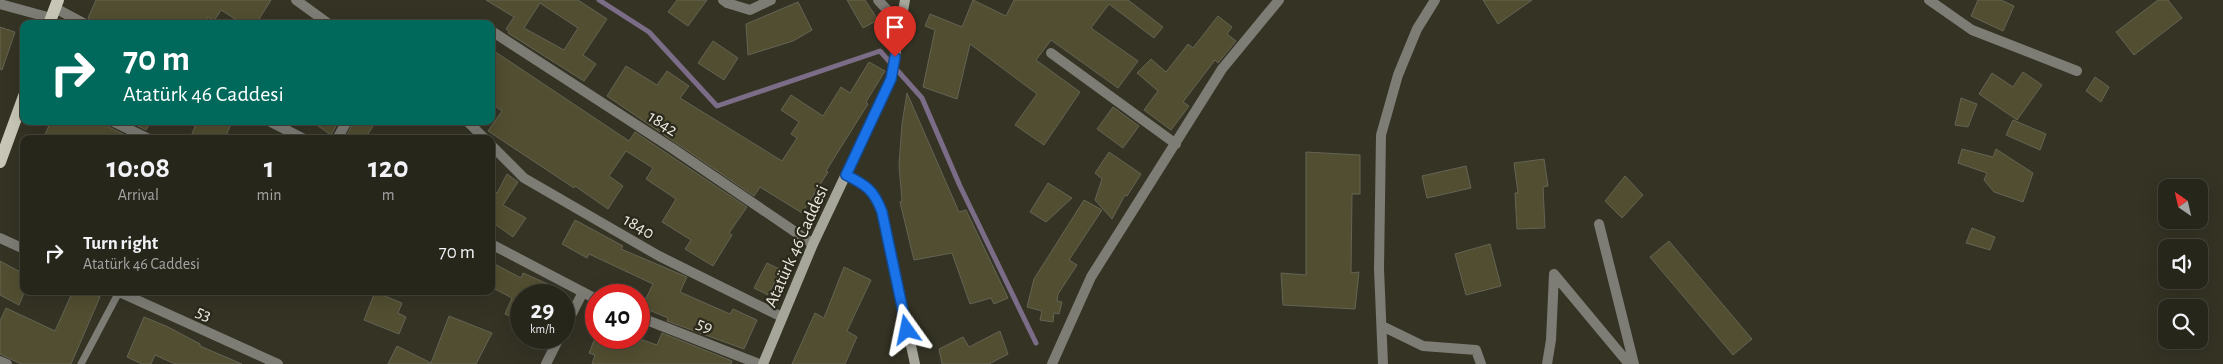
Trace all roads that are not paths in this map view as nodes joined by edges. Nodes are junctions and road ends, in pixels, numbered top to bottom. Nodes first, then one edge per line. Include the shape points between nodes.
1 (296, 0) edge
2 (722, 0) edge
3 (770, 0) edge
4 (878, 0) edge
5 (905, 0) edge
6 (1279, 0) edge
7 (1435, 0) edge
8 (1929, 0) edge
9 (0, 4) edge
10 (53, 13) edge
11 (73, 20) edge
12 (324, 20) edge
13 (900, 24) junction
14 (495, 35) edge
15 (1051, 53) dead end
16 (2077, 70) dead end
17 (20, 107) edge
18 (120, 125) edge
19 (277, 125) edge
20 (471, 125) edge
21 (141, 135) edge
22 (296, 135) edge
23 (481, 135) edge
24 (1176, 144) junction
25 (495, 149) edge
26 (0, 162) edge
27 (846, 175) junction
28 (1599, 224) dead end
29 (0, 238) edge
30 (813, 244) junction
31 (495, 246) edge
32 (20, 247) edge
33 (583, 292) joint
34 (116, 295) edge
35 (125, 295) edge
36 (575, 308) edge
37 (782, 317) junction
38 (650, 321) edge
39 (1382, 326) junction
40 (554, 349) edge
41 (0, 361) edge
42 (7, 364) edge
43 (81, 364) edge
44 (278, 364) edge
45 (546, 364) edge
46 (759, 364) edge
47 (763, 364) edge
48 (914, 364) edge
49 (1052, 364) edge
50 (1383, 364) edge
51 (1481, 364) edge
52 (1546, 364) edge
53 (1629, 364) edge
54 (1634, 364) edge

1 - 12 street
2 - 3 street via 750,10
4 - 13 street
5 - 13 street, Atatürk 46 Caddesi
6 - 24 street via 1222,69
7 - 39 street via 1417,29 1398,75 1381,135 1379,269
8 - 16 street via 1972,30
9 - 10 street
10 - 11 street
13 - 27 street, Atatürk 46 Caddesi via 892,75
14 - 30 street, 1842 via 672,148
15 - 24 street
17 - 26 main road
18 - 21 street
19 - 22 street
20 - 23 street
24 - 49 street via 1091,277
25 - 37 street, 1840 via 524,178 659,256
27 - 30 street, Atatürk 46 Caddesi
27 - 48 street via 876,195
28 - 54 street
29 - 32 street
30 - 37 street, Atatürk 46 Caddesi
31 - 33 street
33 - 36 street
34 - 43 lane
35 - 44 street, 53
37 - 47 street, Atatürk 46 Caddesi
38 - 46 street, 59
39 - 50 street
39 - 51 street via 1423,346 1476,350
40 - 45 street
41 - 42 street
52 - 53 street via 1551,340 1554,274

